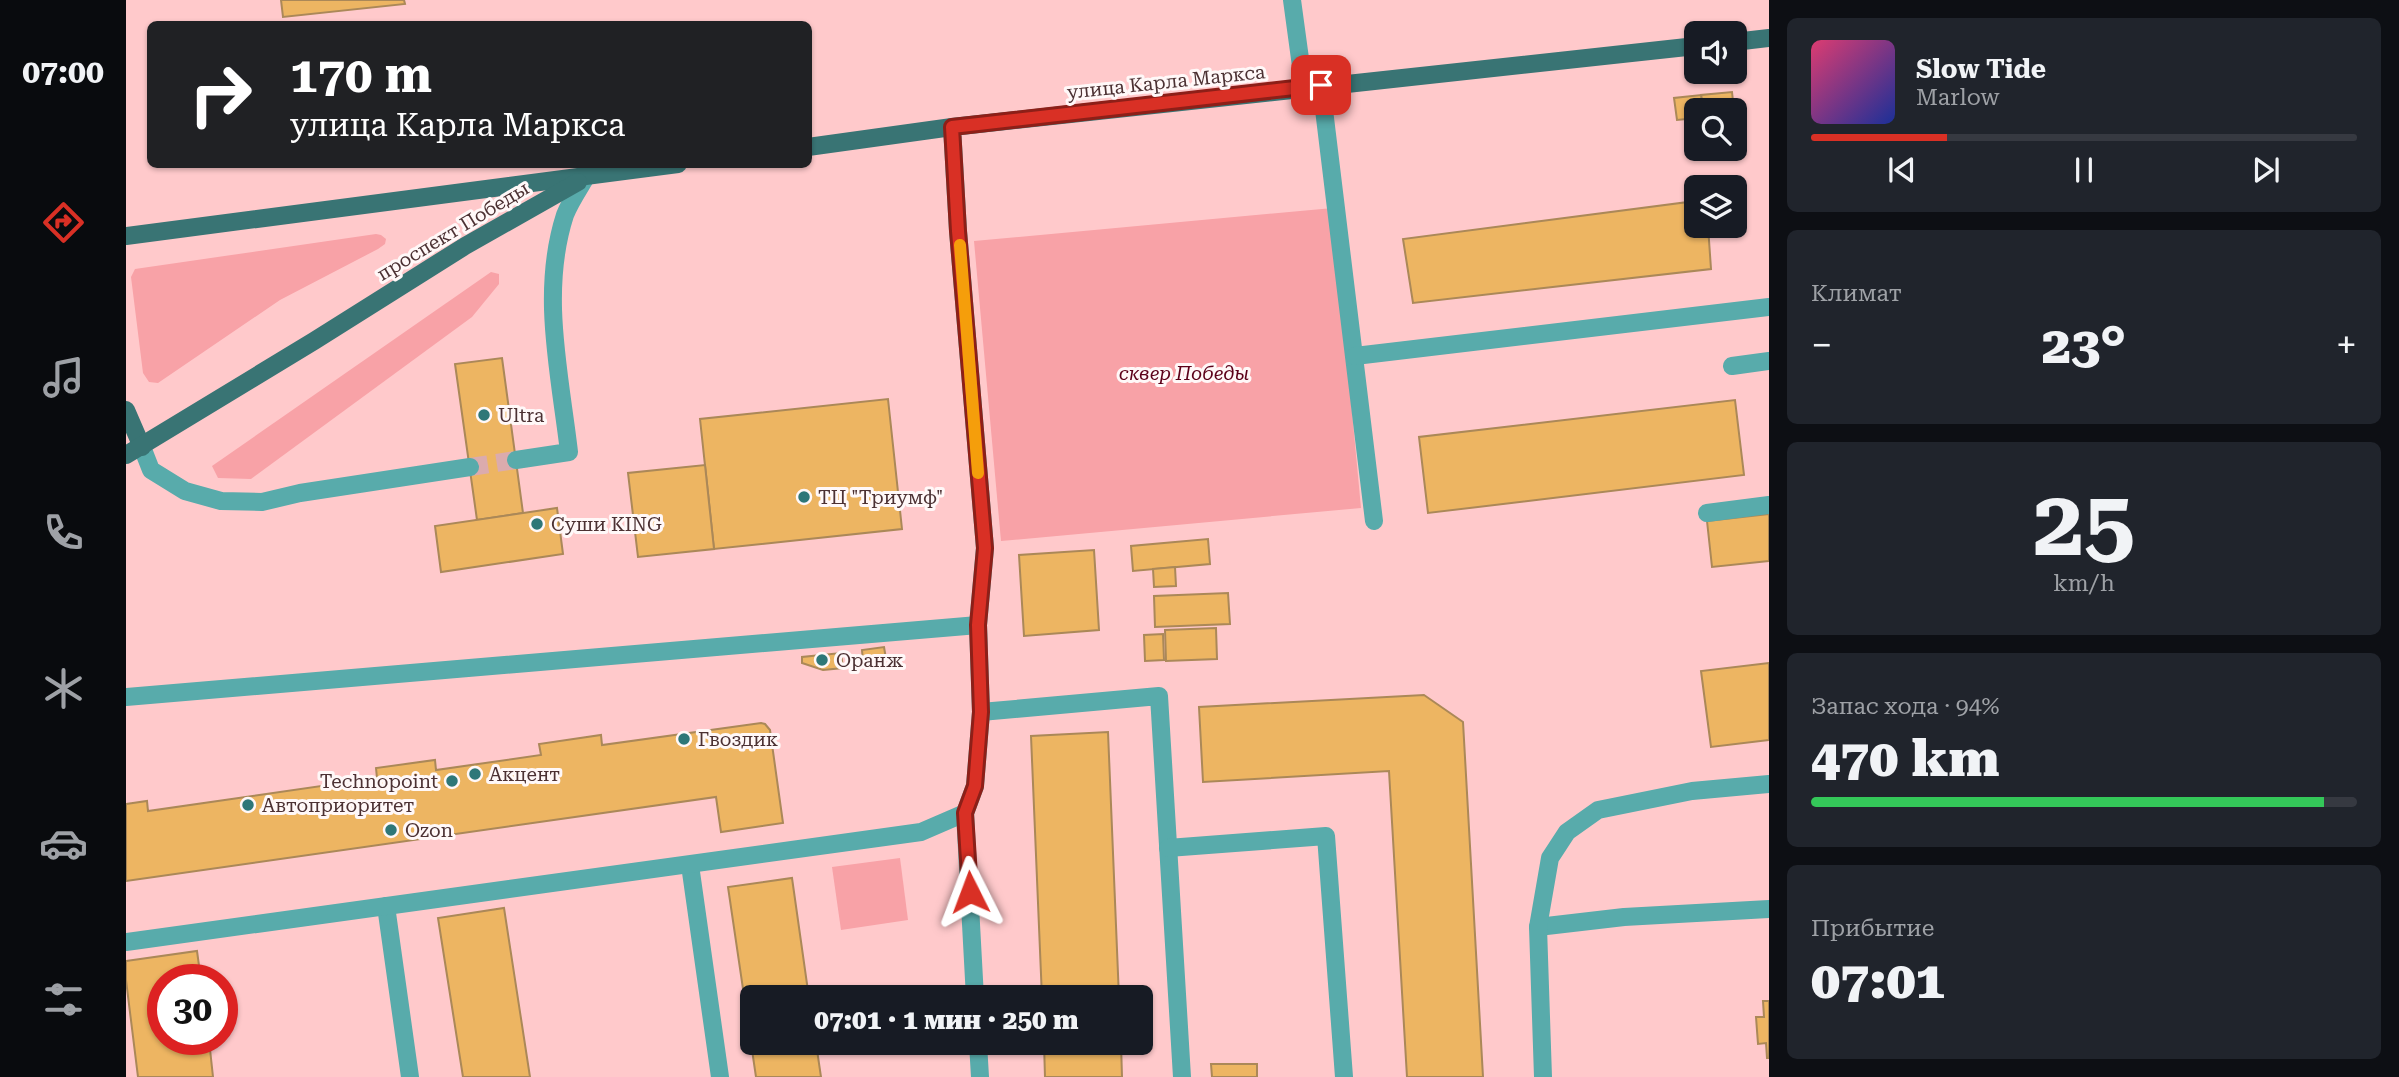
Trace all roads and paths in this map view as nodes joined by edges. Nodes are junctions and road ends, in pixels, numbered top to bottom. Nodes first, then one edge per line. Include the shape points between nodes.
1 (1292, 0) edge
2 (1769, 38) edge
3 (1747, 41) edge
4 (1684, 47) edge
5 (1312, 87) junction
6 (952, 127) junction
7 (812, 145) edge
8 (650, 168) edge
9 (586, 177) junction
10 (126, 236) edge
11 (1769, 307) edge
12 (1355, 356) junction
13 (1769, 361) edge
14 (1732, 366) dead end
15 (126, 410) edge
16 (134, 451) edge
17 (516, 460) tunnel mouth
18 (470, 467) tunnel mouth
19 (1769, 505) edge
20 (1707, 513) dead end
21 (1374, 521) dead end
22 (978, 625) junction
23 (126, 697) edge
24 (981, 712) junction
25 (1769, 784) edge
26 (965, 813) junction
27 (1168, 848) junction
28 (690, 865) junction
29 (386, 906) junction
30 (1769, 909) edge
31 (1538, 927) junction
32 (126, 942) edge
33 (974, 985) edge
34 (979, 1055) edge
35 (410, 1077) edge
36 (720, 1077) edge
37 (980, 1077) edge
38 (1182, 1077) edge
39 (1344, 1077) edge
40 (1543, 1077) edge

1 - 5 street
2 - 3 main road
4 - 5 main road, улица Карла Маркса
5 - 6 main road, улица Карла Маркса
5 - 12 street
6 - 7 main road, улица Карла Маркса
6 - 22 street via 985,548
8 - 9 main road
9 - 10 main road, проспект Победы
9 - 16 main road, проспект Победы via 465,246
9 - 17 street via 566,212 552,280 569,452
11 - 12 street
12 - 21 street
13 - 14 street
15 - 16 main road
16 - 18 street via 151,470 185,491 221,501 262,502
19 - 20 street
22 - 23 street
22 - 24 street
24 - 26 street via 975,786
24 - 27 street via 1159,696
25 - 31 street via 1692,791 1598,810 1567,832 1550,858
26 - 28 street via 920,832
26 - 33 street
27 - 38 street
27 - 39 street via 1326,836
28 - 29 street
28 - 36 street
29 - 32 street
29 - 35 street
30 - 31 street
31 - 40 street
34 - 37 street

